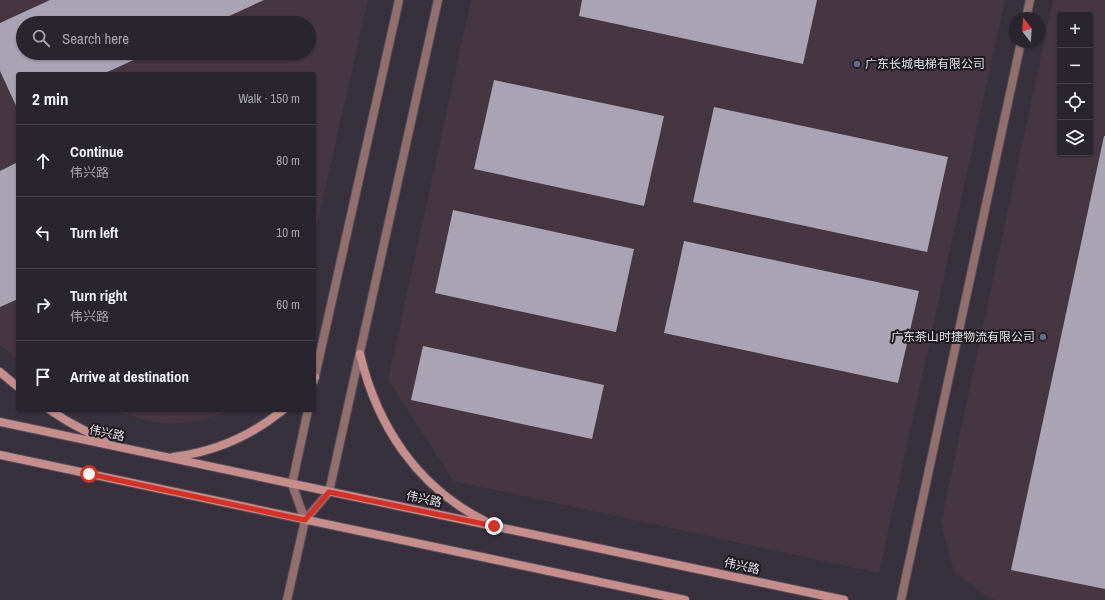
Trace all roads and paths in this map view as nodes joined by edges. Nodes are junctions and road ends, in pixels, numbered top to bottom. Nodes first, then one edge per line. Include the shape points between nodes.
1 (399, 0) edge
2 (438, 0) edge
3 (1030, 0) edge
4 (1027, 12) edge
5 (1020, 48) edge
6 (360, 354) junction
7 (316, 370) edge
8 (0, 372) edge
9 (16, 385) edge
10 (53, 412) edge
11 (280, 412) edge
12 (308, 412) edge
13 (0, 422) edge
14 (115, 447) junction
15 (0, 455) edge
16 (166, 457) junction
17 (292, 484) junction
18 (329, 492) junction
19 (305, 520) junction
20 (494, 526) junction
21 (287, 600) edge
22 (685, 600) edge
23 (844, 600) edge
24 (900, 600) edge

1 - 7 street
2 - 6 street
3 - 4 street
5 - 24 street
6 - 18 street
6 - 20 main road via 365,376 382,418 406,456 437,489
8 - 9 main road
10 - 14 main road
11 - 16 main road via 258,428 229,443 204,451
12 - 17 street
13 - 14 main road, 伟兴路
14 - 16 main road, 伟兴路
15 - 19 main road
16 - 17 main road, 伟兴路
17 - 18 main road, 伟兴路
17 - 19 street
18 - 19 street
18 - 20 main road, 伟兴路
19 - 21 street
19 - 22 main road
20 - 23 main road, 伟兴路

